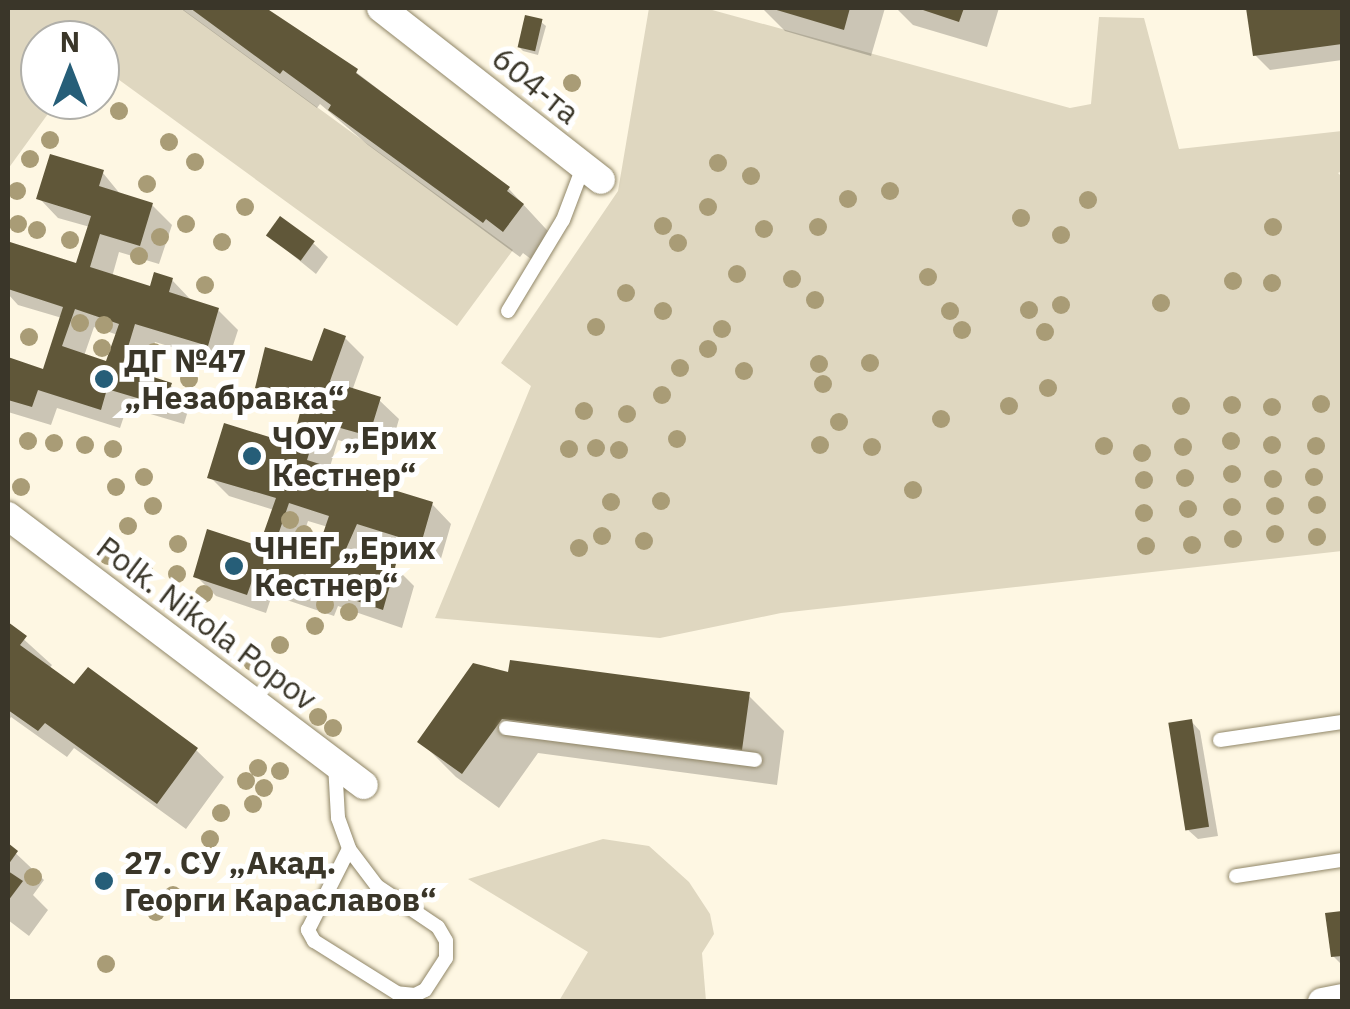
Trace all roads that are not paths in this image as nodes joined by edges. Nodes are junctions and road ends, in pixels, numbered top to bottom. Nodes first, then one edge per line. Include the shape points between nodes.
1 (382, 8) edge
2 (592, 173) joint
3 (508, 310) dead end
4 (8, 516) edge
5 (1342, 722) edge
6 (506, 728) dead end
7 (1220, 740) dead end
8 (755, 760) dead end
9 (335, 764) junction
10 (364, 785) dead end
11 (349, 848) junction
12 (1342, 860) edge
13 (1236, 876) dead end
14 (1342, 998) edge
15 (1322, 1002) edge

1 - 2 street, 604-та
2 - 3 lane
4 - 9 street, Polk. Nikola Popov
5 - 7 lane
6 - 8 lane
9 - 10 street, Polk. Nikola Popov
9 - 11 lane via 338,818
11 - 11 lane via 378,886 438,928 446,941 446,958 415,995 396,993 314,942 308,930
12 - 13 lane
14 - 15 street

